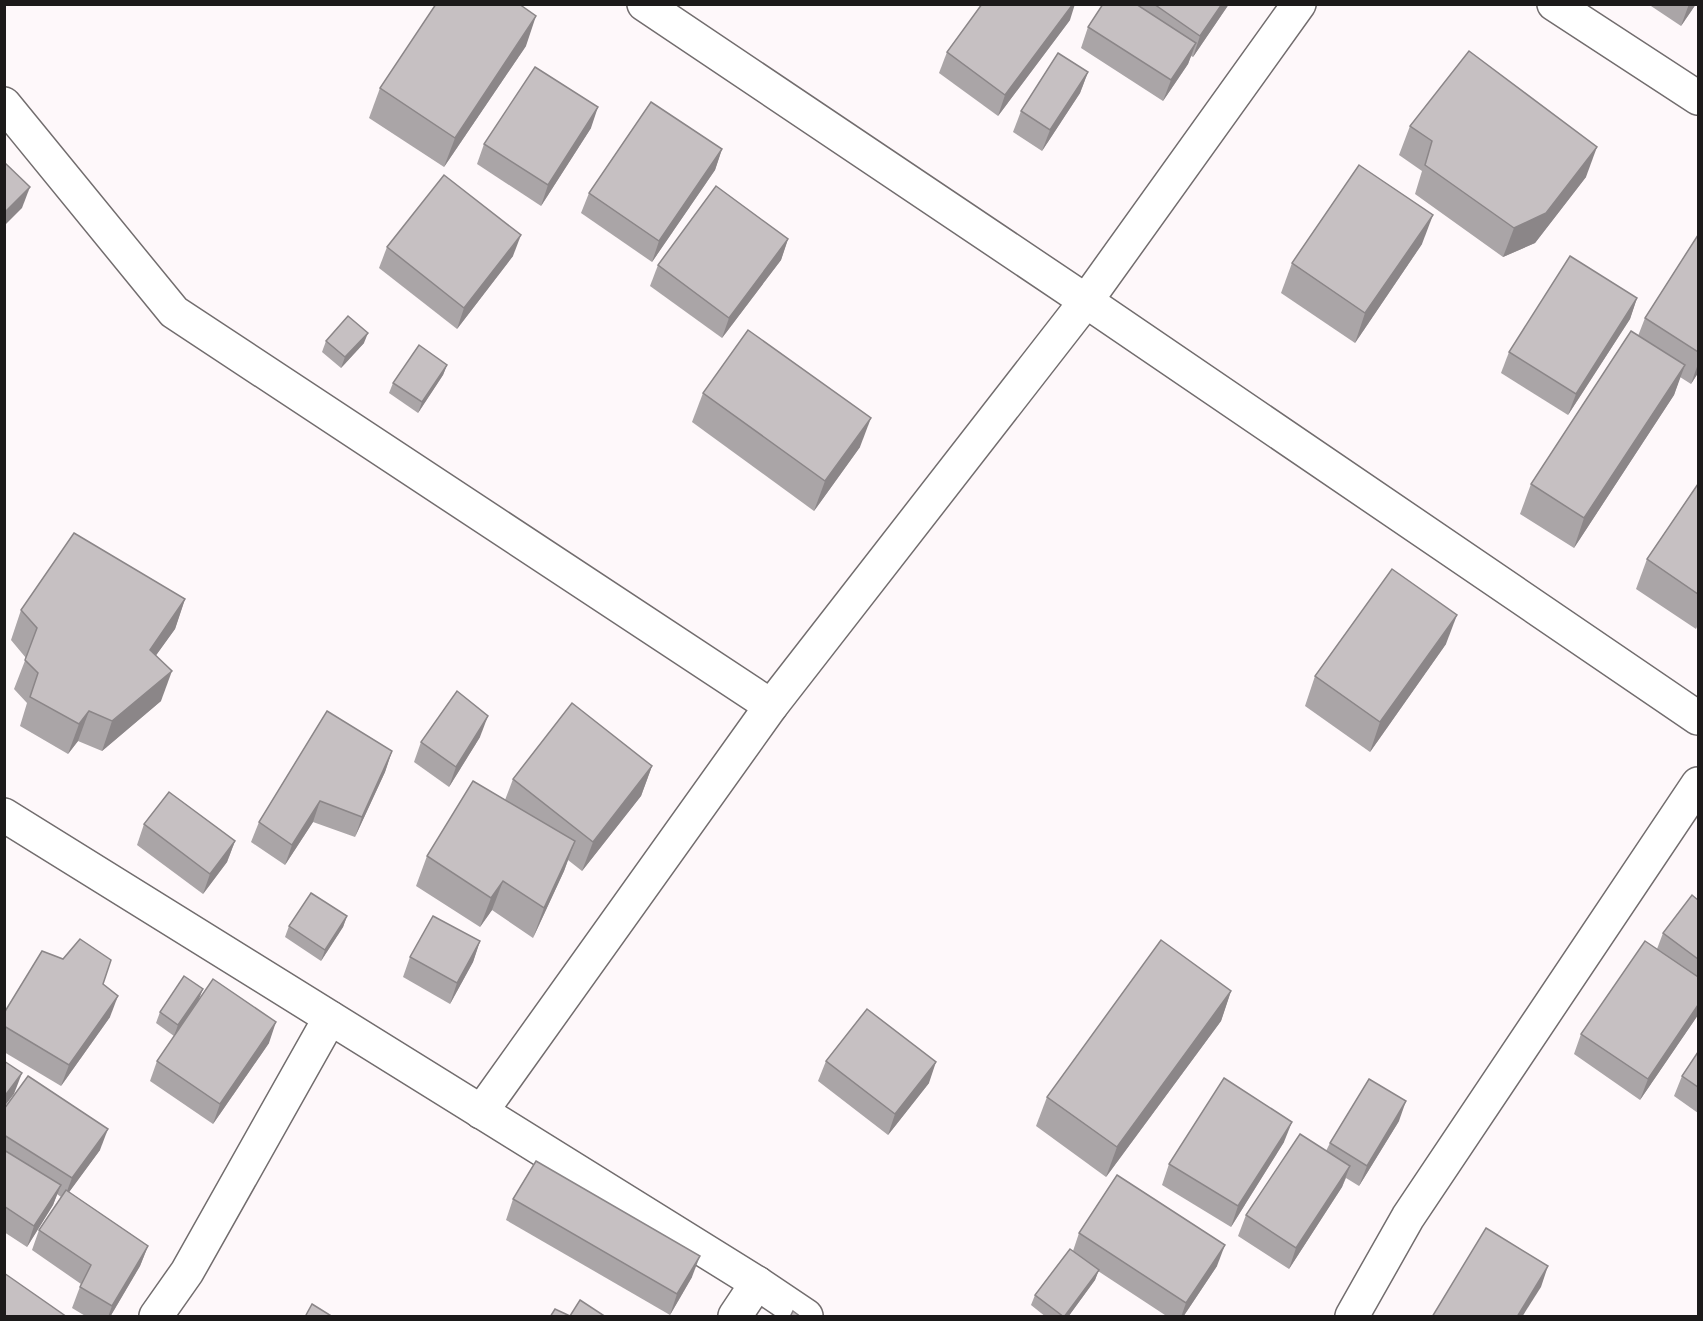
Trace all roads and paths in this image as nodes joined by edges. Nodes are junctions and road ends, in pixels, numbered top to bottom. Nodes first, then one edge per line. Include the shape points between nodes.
1 (644, 4) edge
2 (1299, 4) edge
3 (1554, 4) edge
4 (1698, 98) edge
5 (4, 104) edge
6 (1086, 301) junction
7 (771, 706) junction
8 (1698, 718) edge
9 (1698, 784) edge
10 (4, 815) edge
11 (330, 1018) junction
12 (481, 1112) junction
13 (757, 1283) junction
14 (156, 1317) edge
15 (735, 1317) edge
16 (806, 1317) edge
17 (1352, 1317) edge

1 - 6 street
2 - 6 street
3 - 4 street
5 - 7 street via 174,312
6 - 7 street
6 - 8 street
7 - 12 street
9 - 17 street via 1408,1217
10 - 11 street
11 - 12 street
11 - 14 street via 187,1272
12 - 13 street
13 - 15 street
13 - 16 street

